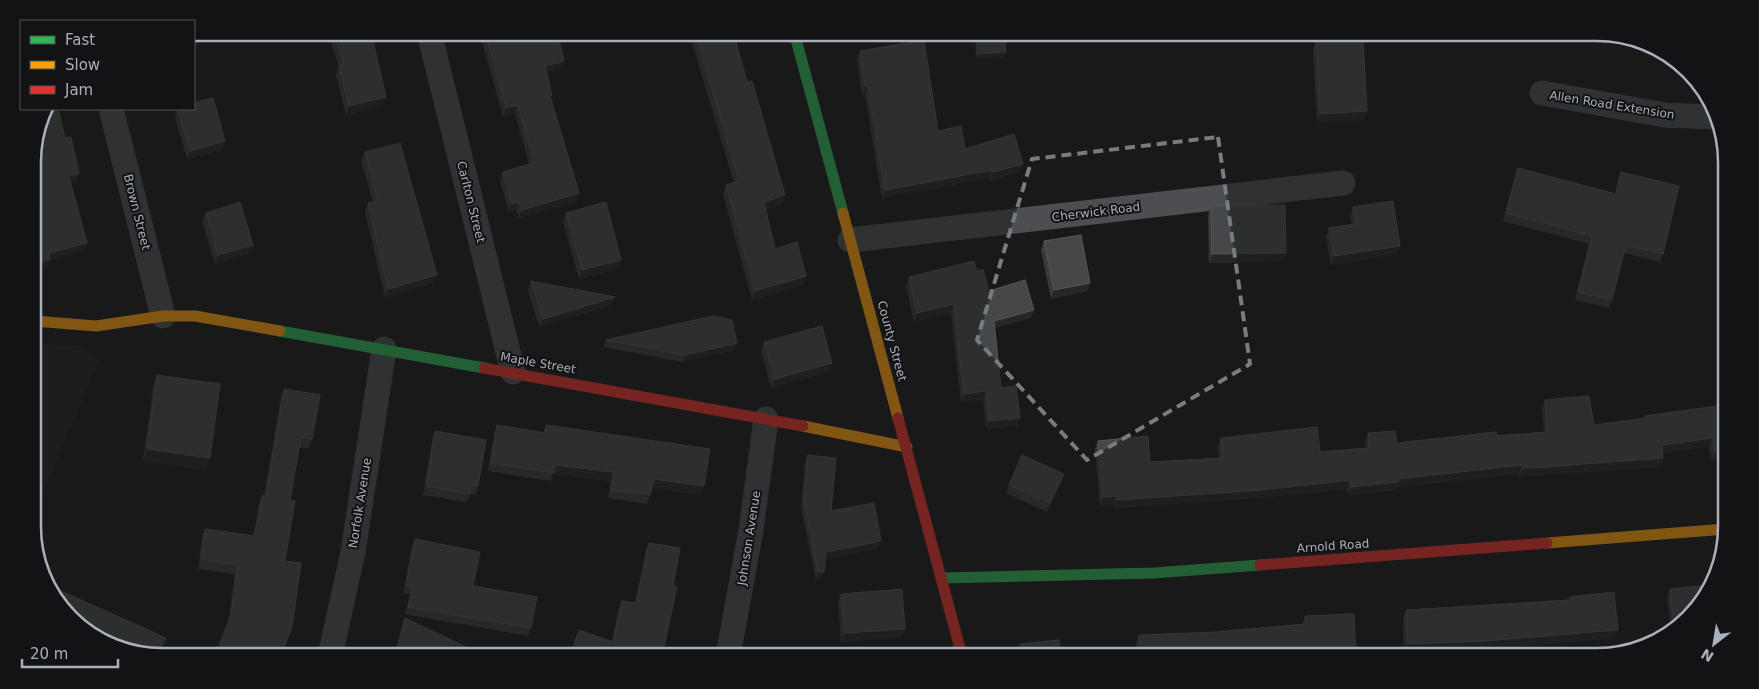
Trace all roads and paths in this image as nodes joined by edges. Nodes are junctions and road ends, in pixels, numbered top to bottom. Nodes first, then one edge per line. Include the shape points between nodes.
1 (430, 42) edge
2 (797, 42) edge
3 (1542, 93) dead end
4 (111, 110) edge
5 (1709, 117) edge
6 (1343, 183) dead end
7 (850, 240) junction
8 (162, 316) junction
9 (42, 321) edge
10 (384, 349) junction
11 (514, 372) junction
12 (766, 419) junction
13 (907, 447) junction
14 (1718, 530) edge
15 (942, 578) junction
16 (960, 647) edge
17 (332, 648) edge
18 (730, 648) edge

1 - 11 street, Carlton Street
2 - 7 street, County Street
3 - 5 street, Allen Road Extension via 1637,111
4 - 8 street, Brown Street
6 - 7 street, Cherwick Road
7 - 13 street, County Street
8 - 9 street, Maple Street via 96,326
8 - 10 street, Maple Street via 195,316
10 - 11 street, Maple Street
10 - 17 street, Norfolk Avenue via 353,552
11 - 12 street, Maple Street
12 - 13 street, Maple Street
12 - 18 street, Johnson Avenue via 751,530
13 - 15 street, County Street
14 - 15 street, Arnold Road via 1154,573
15 - 16 street, County Street

